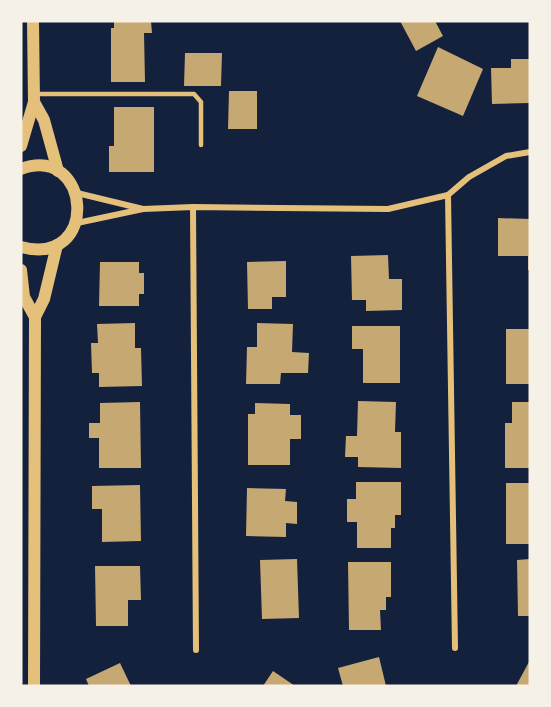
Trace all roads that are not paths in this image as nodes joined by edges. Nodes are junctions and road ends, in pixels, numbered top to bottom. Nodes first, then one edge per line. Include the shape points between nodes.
1 (33, 21) edge
2 (34, 98) junction
3 (201, 145) dead end
4 (21, 146) edge
5 (530, 152) edge
6 (21, 169) edge
7 (58, 171) junction
8 (76, 193) junction
9 (448, 195) junction
10 (194, 207) junction
11 (143, 209) junction
12 (76, 223) junction
13 (57, 245) junction
14 (21, 247) edge
15 (21, 270) edge
16 (35, 317) junction
17 (455, 648) dead end
18 (195, 650) dead end
19 (34, 686) edge

1 - 2 main road
2 - 3 lane via 194,94 201,102
2 - 4 main road
2 - 7 main road
5 - 9 street via 506,156 469,177
6 - 7 main road via 48,166
7 - 8 main road
8 - 11 street
8 - 12 main road
9 - 10 street via 388,209
9 - 17 street
10 - 11 street
10 - 18 street
11 - 12 street
12 - 13 main road via 69,236
13 - 14 main road via 44,250
13 - 16 main road via 44,299
15 - 16 main road via 24,297
16 - 19 main road

